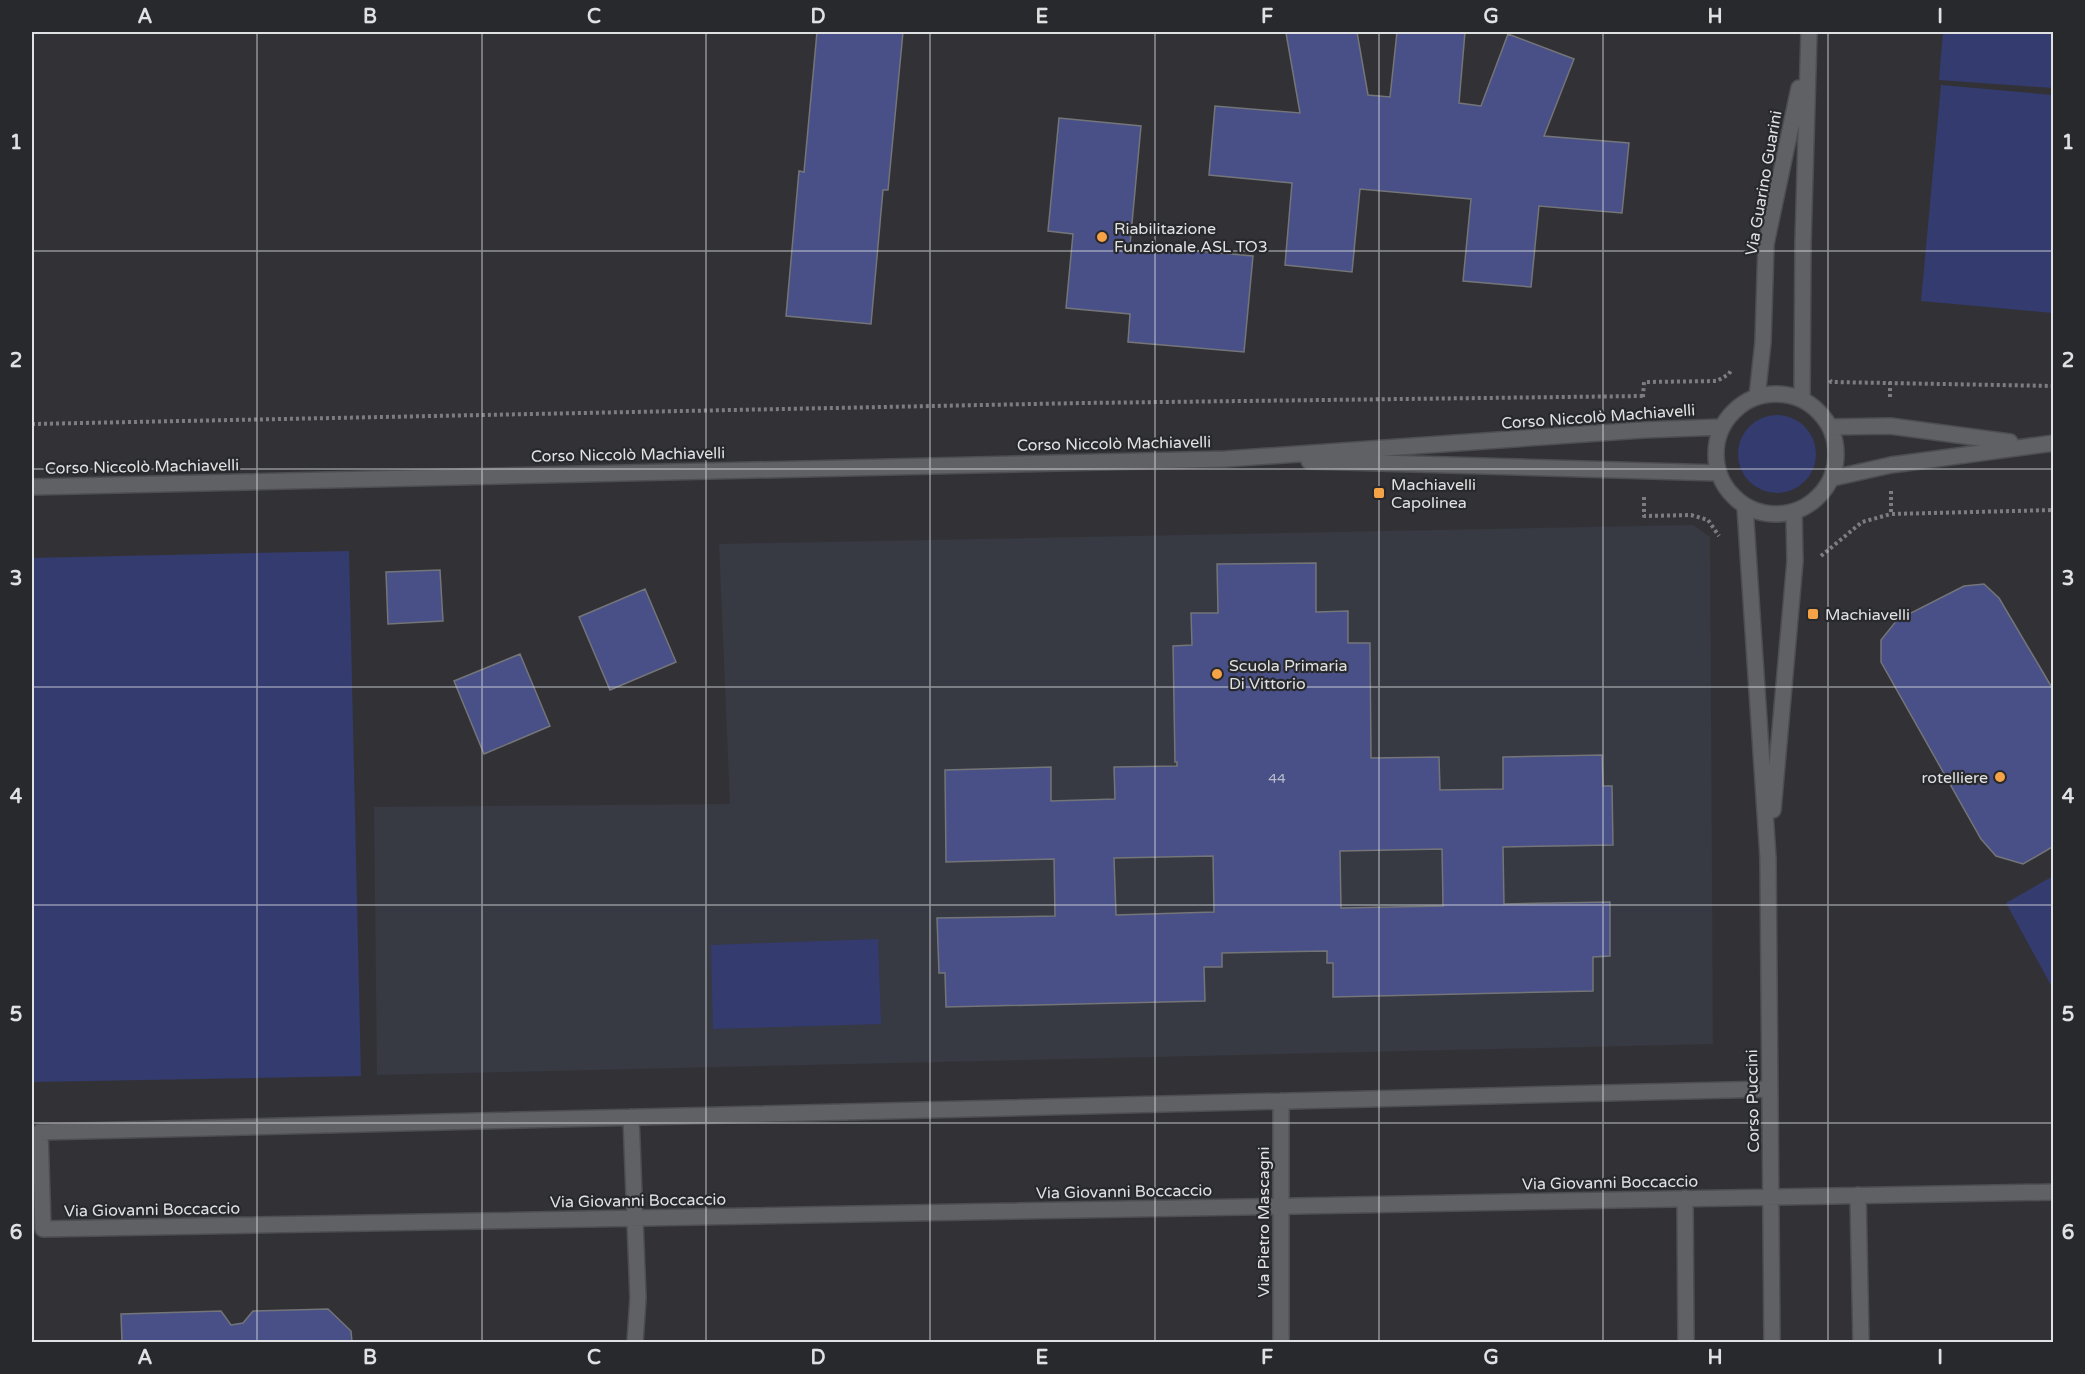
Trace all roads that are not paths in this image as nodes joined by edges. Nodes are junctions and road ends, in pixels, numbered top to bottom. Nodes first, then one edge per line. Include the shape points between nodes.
1 (1809, 32) edge
2 (1807, 50) junction
3 (1757, 397) junction
4 (1802, 399) junction
5 (1722, 426) junction
6 (1831, 427) junction
7 (2054, 443) edge
8 (2028, 445) junction
9 (1226, 459) junction
10 (1718, 473) junction
11 (1833, 478) junction
12 (32, 487) edge
13 (1745, 507) junction
14 (1794, 513) junction
15 (1768, 858) junction
16 (1769, 1089) junction
17 (1281, 1101) junction
18 (630, 1117) junction
19 (2054, 1192) edge
20 (1858, 1195) junction
21 (1771, 1197) junction
22 (1685, 1198) junction
23 (1282, 1206) junction
24 (634, 1218) junction
25 (635, 1342) edge
26 (1281, 1342) edge
27 (1686, 1342) edge
28 (1772, 1342) edge
29 (1861, 1342) edge

1 - 2 street, Via Guarino Guarini
2 - 3 street, Via Guarino Guarini via 1766,244
2 - 4 street, Via Guarino Guarini
3 - 4 street via 1778,393
3 - 5 street via 1738,407
4 - 6 street via 1818,409
5 - 9 street, Corso Niccolò Machiavelli
5 - 10 street via 1715,450
6 - 8 street via 1890,426
6 - 11 street via 1837,452
7 - 8 street
8 - 11 street via 1891,465
9 - 10 street, Corso Niccolò Machiavelli
9 - 12 street, Corso Niccolò Machiavelli
10 - 13 street via 1728,492
11 - 14 street via 1818,499
13 - 14 street via 1767,514
13 - 15 street
14 - 15 street via 1795,561
15 - 16 street, Corso Puccini
16 - 17 street, Via Giovanni Boccaccio
16 - 21 street, Corso Puccini
17 - 18 street, Via Giovanni Boccaccio
17 - 23 street, Via Pietro Mascagni
18 - 24 street
18 - 24 street, Via Giovanni Boccaccio via 40,1132 41,1182 43,1229
19 - 20 street, Via Giovanni Boccaccio
20 - 21 street, Via Giovanni Boccaccio
20 - 29 street
21 - 22 street, Via Giovanni Boccaccio
21 - 28 street, Corso Puccini
22 - 23 street, Via Giovanni Boccaccio
22 - 27 street
23 - 24 street, Via Giovanni Boccaccio
23 - 26 street, Via Pietro Mascagni
24 - 25 street via 638,1298

